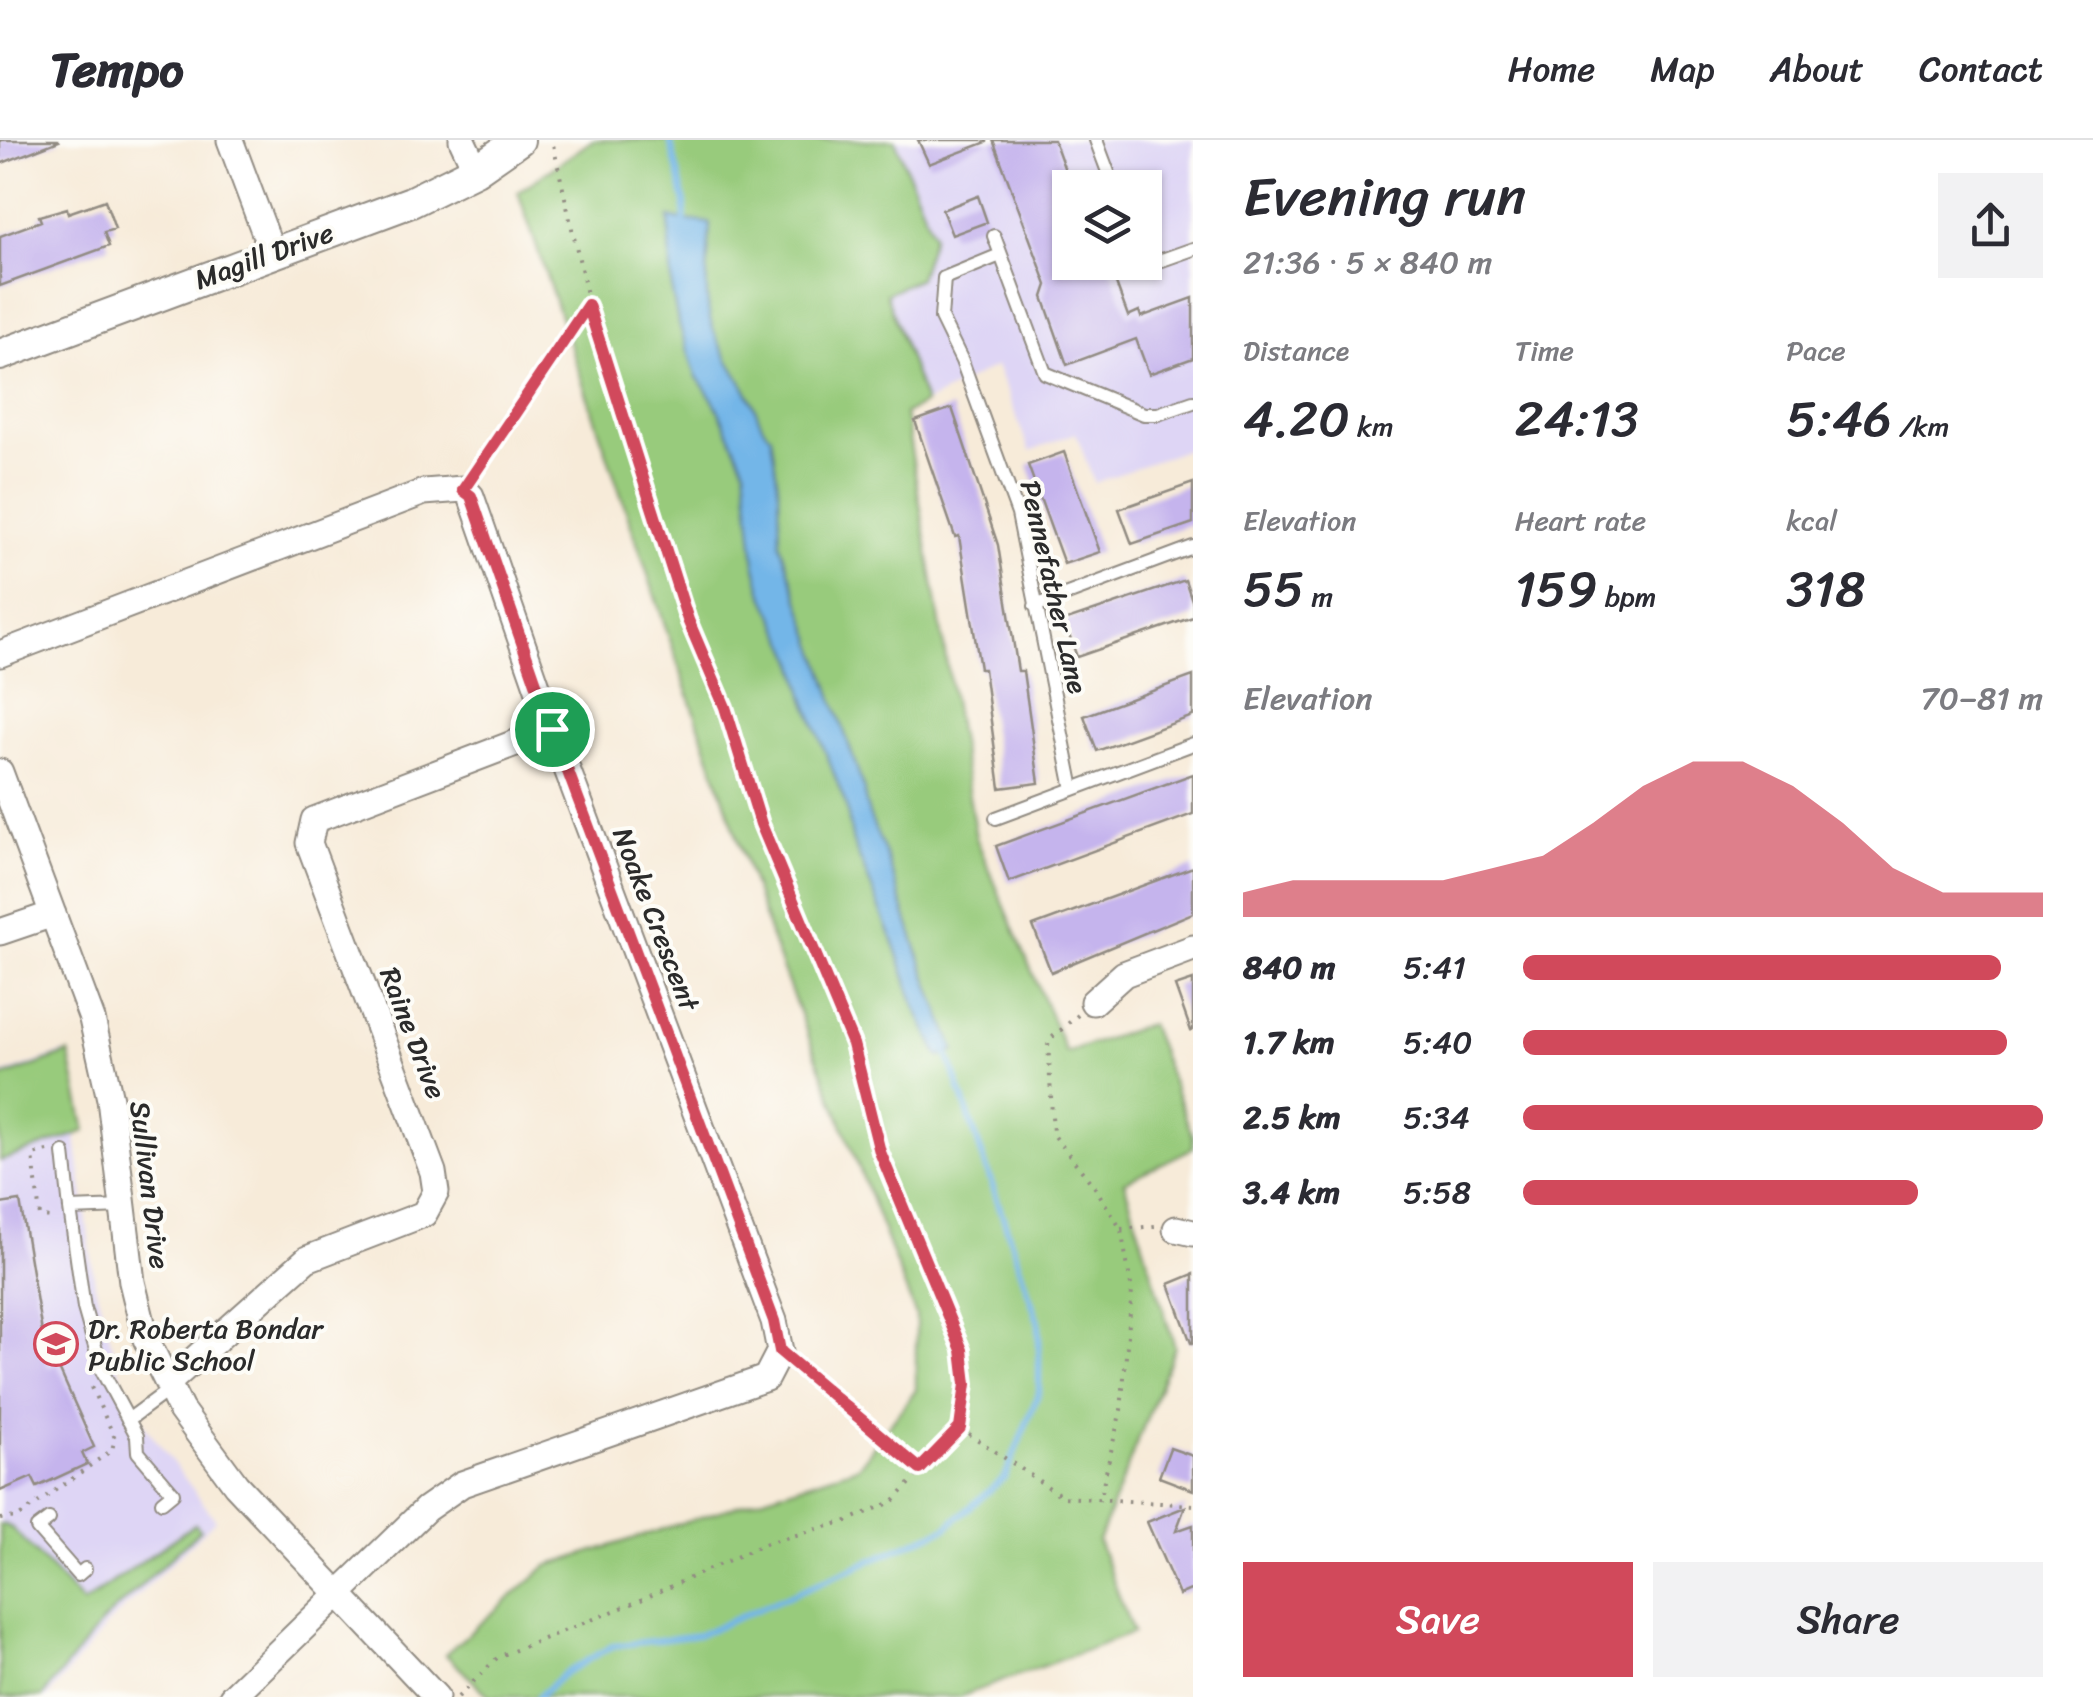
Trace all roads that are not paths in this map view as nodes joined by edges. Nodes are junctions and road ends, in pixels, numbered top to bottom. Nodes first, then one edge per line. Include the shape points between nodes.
1 (230, 140) edge
2 (462, 140) edge
3 (520, 140) edge
4 (1096, 140) edge
5 (476, 170) junction
6 (1107, 170) edge
7 (994, 236) dead end
8 (1193, 249) edge
9 (272, 252) junction
10 (1000, 255) junction
11 (1162, 260) edge
12 (0, 356) edge
13 (1193, 402) edge
14 (1193, 546) edge
15 (1035, 606) junction
16 (0, 654) edge
17 (552, 729) junction
18 (1193, 744) edge
19 (0, 772) edge
20 (1072, 789) junction
21 (996, 818) dead end
22 (53, 914) junction
23 (0, 932) edge
24 (1193, 948) edge
25 (1094, 1002) road end
26 (58, 1151) road end
27 (123, 1207) junction
28 (70, 1209) junction
29 (170, 1385) junction
30 (128, 1420) junction
31 (162, 1502) dead end
32 (49, 1519) dead end
33 (85, 1569) dead end
34 (340, 1595) junction
35 (232, 1697) edge
36 (436, 1697) edge

1 - 9 street
2 - 5 street
3 - 5 street, Magill Drive
4 - 6 lane
5 - 9 street, Magill Drive via 411,202
7 - 10 lane
8 - 11 lane
9 - 12 street, Magill Drive
10 - 13 lane via 1045,373 1144,414
10 - 15 lane, Pennefather Lane via 944,278 941,318 1018,514
14 - 15 lane
15 - 20 lane, Pennefather Lane
16 - 17 street, Noake Crescent via 424,492 463,490 471,496
17 - 29 street, Raine Drive via 314,820 310,843 436,1192 424,1214 307,1258
17 - 34 street, Noake Crescent via 780,1351 766,1378 462,1484 426,1509
18 - 20 lane
19 - 22 street, Sullivan Drive
20 - 21 lane
22 - 23 street
22 - 27 street, Sullivan Drive via 92,1020
24 - 25 street via 1124,974
26 - 28 lane
27 - 28 lane
27 - 29 street, Sullivan Drive via 146,1338
28 - 30 lane via 84,1308 102,1371
29 - 30 lane
29 - 34 street, Sullivan Drive via 236,1485
30 - 31 lane via 137,1436 133,1455 172,1492
32 - 33 lane via 37,1528 78,1575
34 - 35 street
34 - 36 street, Sullivan Drive

